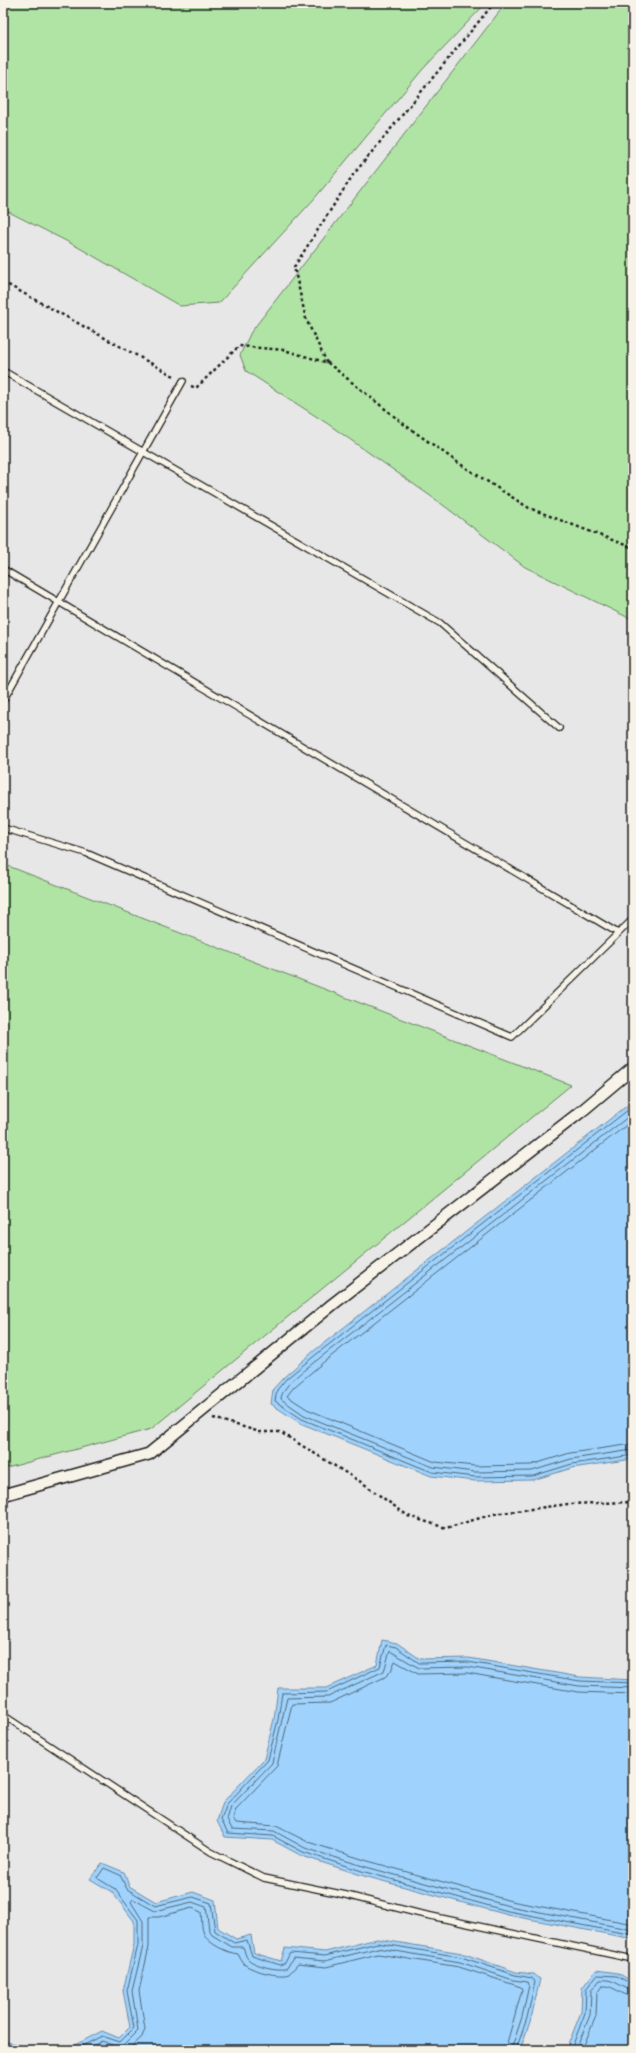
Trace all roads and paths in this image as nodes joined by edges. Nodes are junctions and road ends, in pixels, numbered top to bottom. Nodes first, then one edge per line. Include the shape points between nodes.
1 (494, 3) edge
2 (3, 282) edge
3 (328, 363) junction
4 (3, 371) edge
5 (183, 381) junction
6 (144, 452) junction
7 (633, 548) edge
8 (3, 569) edge
9 (59, 602) junction
10 (3, 701) edge
11 (559, 728) dead end
12 (3, 828) edge
13 (633, 919) edge
14 (618, 933) junction
15 (633, 1068) edge
16 (198, 1414) junction
17 (3, 1495) edge
18 (633, 1502) edge
19 (3, 1715) edge
20 (633, 1959) edge

1 - 3 path via 353,175 294,267 306,319
2 - 5 path
3 - 5 path via 284,350 239,346 196,388
3 - 7 path via 404,425 529,508
4 - 6 lane
5 - 6 lane
6 - 9 lane
6 - 11 lane via 440,622
8 - 9 lane
9 - 10 lane
9 - 14 lane
12 - 14 lane via 86,853 512,1037
13 - 14 lane
15 - 16 street via 583,1110 333,1304
16 - 17 street via 149,1454
16 - 18 path via 260,1432 280,1432 364,1484 408,1516 446,1528 494,1514 568,1504
19 - 20 lane via 211,1852 264,1878

